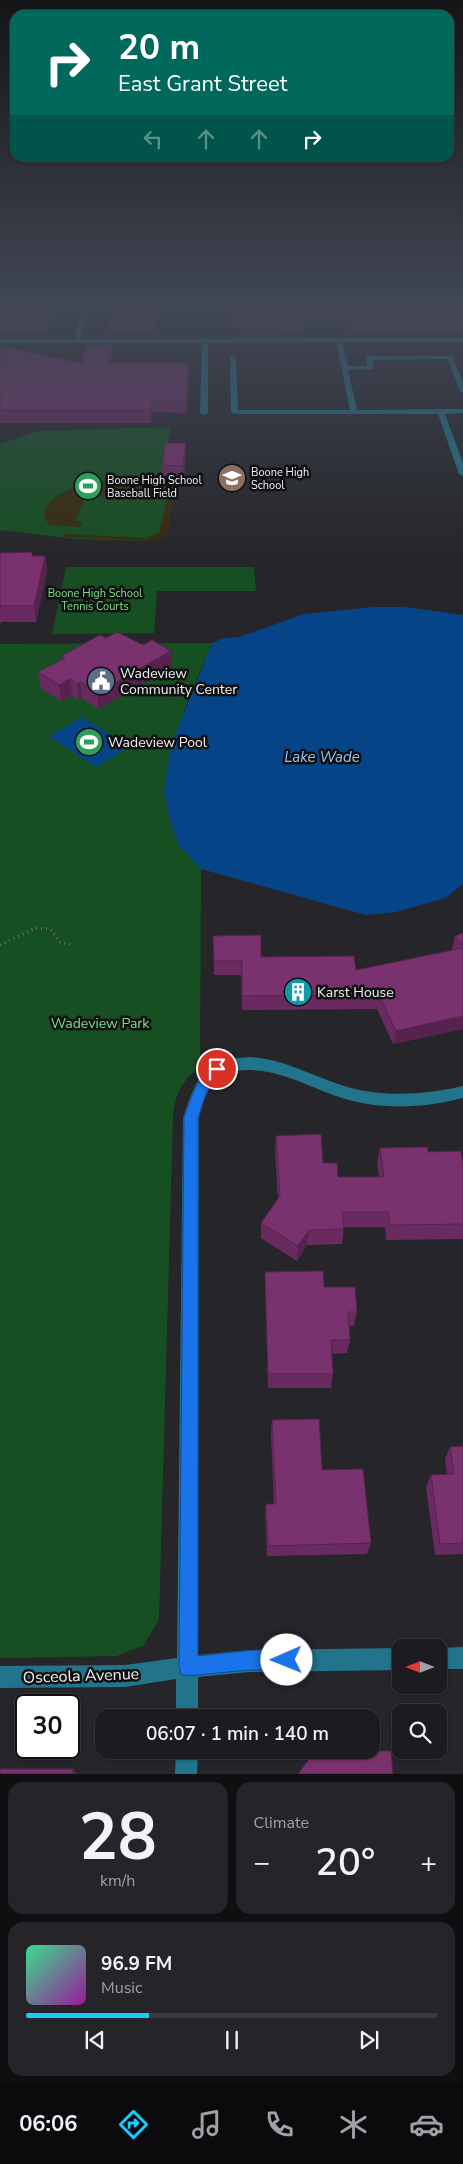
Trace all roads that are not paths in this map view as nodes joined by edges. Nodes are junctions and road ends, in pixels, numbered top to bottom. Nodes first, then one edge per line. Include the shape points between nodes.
1 (204, 390) edge
2 (234, 390) edge
3 (349, 390) edge
4 (463, 411) edge
5 (354, 412) junction
6 (441, 412) junction
7 (204, 413) dead end
8 (463, 474) edge
9 (463, 1092) edge
10 (448, 1658) edge
11 (463, 1658) edge
12 (392, 1659) edge
13 (188, 1667) junction
14 (0, 1677) edge
15 (188, 1709) edge
16 (187, 1759) edge
17 (186, 1774) edge

1 - 7 street
2 - 5 street via 235,412
3 - 5 street
4 - 6 street
5 - 6 street
6 - 8 street
9 - 13 street via 387,1099 352,1095 297,1073 265,1064 244,1063 217,1069 200,1091 191,1118
10 - 11 street
12 - 13 street, Osceola Avenue via 248,1661
13 - 14 street, Osceola Avenue via 125,1676
13 - 15 street
16 - 17 street

